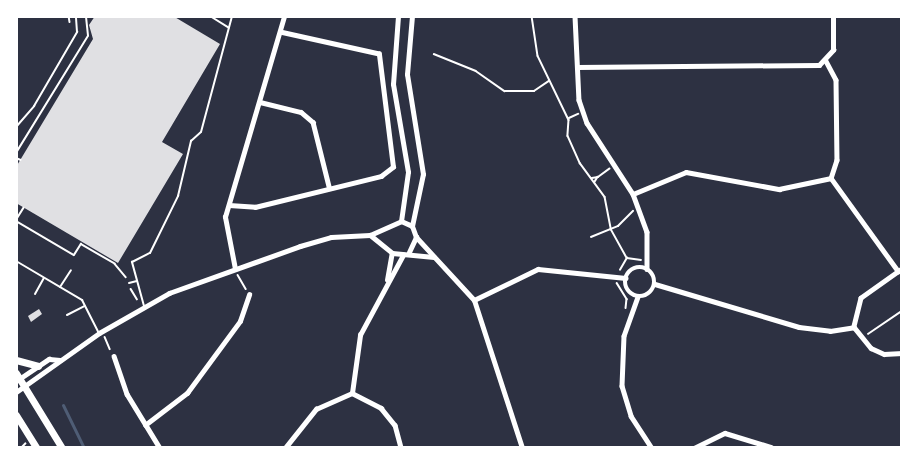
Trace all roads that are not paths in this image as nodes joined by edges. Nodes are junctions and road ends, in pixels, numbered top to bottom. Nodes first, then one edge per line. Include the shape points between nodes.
1 (76, 16) edge
2 (210, 16) edge
3 (232, 16) edge
4 (284, 16) edge
5 (398, 16) edge
6 (412, 16) edge
7 (575, 16) edge
8 (833, 16) edge
9 (229, 28) junction
10 (280, 32) junction
11 (826, 61) junction
12 (578, 68) junction
13 (260, 102) junction
14 (16, 127) edge
15 (831, 178) junction
16 (330, 186) junction
17 (633, 194) junction
18 (229, 205) junction
19 (401, 221) junction
20 (412, 226) junction
21 (386, 229) junction
22 (370, 235) junction
23 (416, 237) junction
24 (384, 245) junction
25 (392, 253) junction
26 (406, 253) junction
27 (435, 257) junction
28 (16, 261) edge
29 (235, 269) junction
30 (647, 269) junction
31 (71, 270) dead end
32 (900, 270) edge
33 (44, 278) junction
34 (626, 278) junction
35 (137, 281) junction
36 (129, 283) road end
37 (656, 284) junction
38 (386, 286) junction
39 (60, 287) junction
40 (35, 294) dead end
41 (249, 295) road end
42 (638, 297) junction
43 (474, 300) junction
44 (85, 306) junction
45 (144, 306) junction
46 (67, 315) dead end
47 (854, 327) junction
48 (99, 333) junction
49 (902, 353) edge
50 (114, 357) road end
51 (16, 360) edge
52 (60, 360) junction
53 (38, 366) junction
54 (18, 378) edge
55 (25, 387) junction
56 (16, 392) edge
57 (352, 393) junction
58 (16, 415) edge
59 (145, 425) junction
60 (37, 447) edge
61 (62, 447) edge
62 (160, 447) edge
63 (285, 447) edge
64 (401, 447) edge
65 (522, 447) edge
66 (652, 447) edge
67 (694, 447) edge
68 (771, 447) edge

1 - 14 lane via 77,32 34,106
2 - 9 lane
3 - 9 lane
4 - 10 street
5 - 19 street via 393,84 408,172
6 - 20 street via 407,74 423,174
7 - 12 street
8 - 11 street via 833,50
9 - 35 lane via 201,132 191,141 178,196 150,253 132,262
10 - 13 street
10 - 16 street via 373,51 381,58 393,167 381,176
11 - 12 street via 819,65
11 - 15 street via 836,80 837,160
12 - 17 street via 579,100 587,123
13 - 16 street via 301,112 313,122
13 - 18 street
15 - 17 street via 779,189 686,172
15 - 32 street
16 - 18 street via 255,207
17 - 30 street via 650,248
18 - 29 street via 224,225
19 - 20 street
19 - 21 street
20 - 23 street
21 - 22 street
21 - 24 street
22 - 24 street
22 - 29 street via 331,237
23 - 26 street
23 - 27 street
24 - 25 street
25 - 26 street
25 - 38 street
26 - 27 street
26 - 38 street
27 - 43 street
28 - 33 lane
29 - 45 street
30 - 34 street via 632,270
30 - 37 street
31 - 39 lane
32 - 47 street via 861,298
33 - 39 lane
33 - 40 lane
34 - 42 street via 626,288
34 - 43 street via 538,269
35 - 36 lane
35 - 45 lane
37 - 42 street via 651,293
37 - 47 street via 799,327 830,331
38 - 57 street via 360,335
39 - 44 lane
41 - 59 street via 240,321 187,393
42 - 66 street via 624,336 622,386 631,416
43 - 65 street
44 - 46 lane
44 - 48 lane
45 - 48 street
47 - 49 street via 871,348 884,354
48 - 52 street
50 - 59 street via 127,394
51 - 53 main road
52 - 53 street via 49,359
52 - 55 street
53 - 54 street
54 - 55 main road
55 - 56 street
55 - 61 main road
57 - 63 street via 316,409
57 - 64 street via 381,408 395,425
58 - 60 main road
59 - 62 street
67 - 68 street via 725,433

